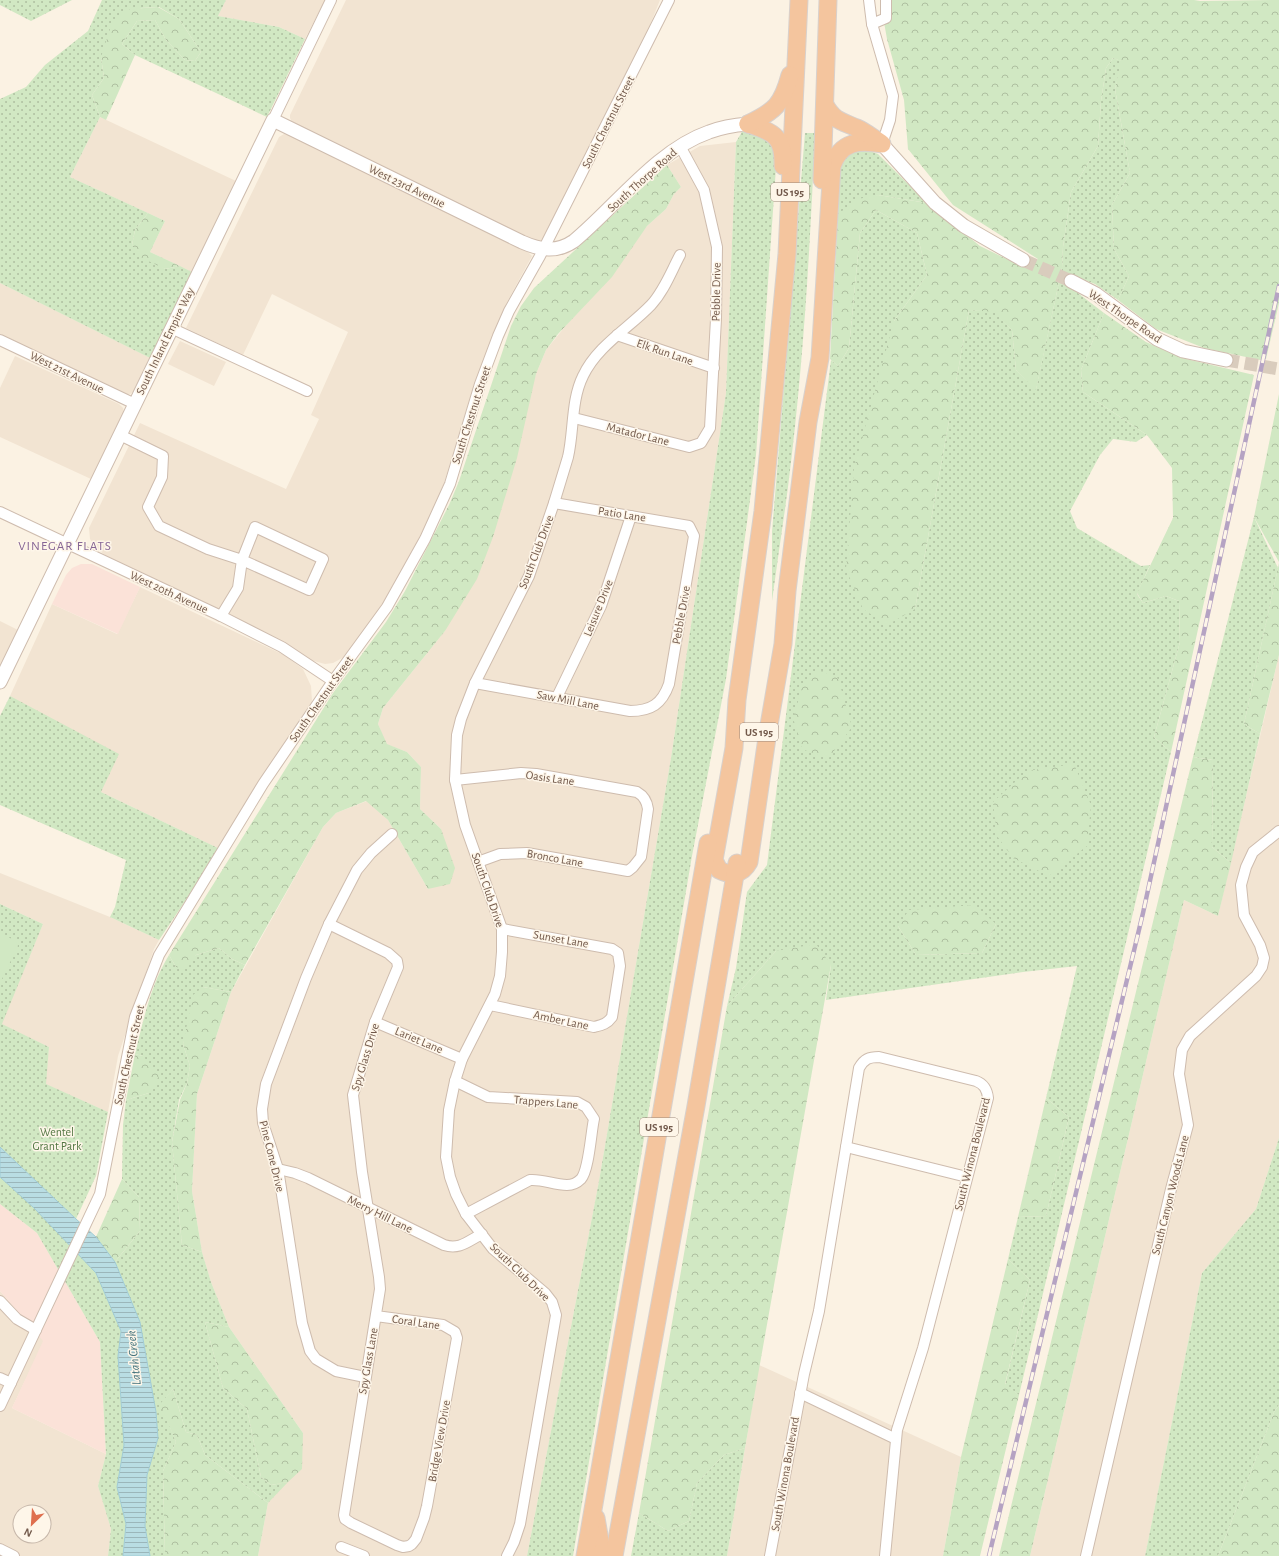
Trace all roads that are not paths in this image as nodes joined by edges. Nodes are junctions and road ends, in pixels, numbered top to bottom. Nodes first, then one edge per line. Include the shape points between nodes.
1 (332, 0) edge
2 (669, 0) edge
3 (799, 0) edge
4 (828, 0) edge
5 (869, 0) edge
6 (886, 0) edge
7 (872, 24) junction
8 (797, 41) junction
9 (825, 105) junction
10 (273, 120) junction
11 (748, 124) junction
12 (882, 144) junction
13 (680, 146) junction
14 (543, 249) junction
15 (680, 255) dead end
16 (1023, 260) tunnel mouth
17 (1071, 281) tunnel mouth
18 (171, 328) junction
19 (617, 336) junction
20 (0, 340) edge
21 (1226, 360) tunnel mouth
22 (714, 368) junction
23 (775, 384) junction
24 (307, 391) dead end
25 (135, 404) junction
26 (574, 418) junction
27 (808, 422) junction
28 (120, 435) junction
29 (702, 442) joint
30 (554, 503) junction
31 (0, 512) edge
32 (631, 516) junction
33 (690, 526) joint
34 (67, 544) junction
35 (242, 560) junction
36 (221, 616) junction
37 (333, 681) junction
38 (0, 682) edge
39 (475, 683) junction
40 (557, 697) junction
41 (737, 700) junction
42 (660, 702) joint
43 (455, 780) junction
44 (1279, 831) edge
45 (392, 834) dead end
46 (478, 862) junction
47 (633, 868) joint
48 (735, 874) junction
49 (329, 924) junction
50 (502, 929) junction
51 (618, 953) joint
52 (490, 1005) junction
53 (376, 1022) junction
54 (462, 1059) junction
55 (456, 1081) junction
56 (846, 1147) junction
57 (278, 1169) junction
58 (967, 1177) junction
59 (368, 1208) junction
60 (466, 1214) junction
61 (482, 1234) junction
62 (0, 1301) edge
63 (376, 1316) junction
64 (36, 1330) junction
65 (455, 1332) joint
66 (365, 1377) junction
67 (0, 1378) edge
68 (10, 1383) junction
69 (800, 1393) junction
70 (0, 1406) edge
71 (896, 1439) junction
72 (594, 1506) junction
73 (622, 1514) junction
74 (344, 1515) joint
75 (341, 1547) dead end
76 (0, 1549) edge
77 (14, 1556) edge
78 (364, 1556) edge
79 (507, 1556) edge
80 (585, 1556) edge
81 (598, 1556) edge
82 (614, 1556) edge
83 (624, 1556) edge
84 (770, 1556) edge
85 (885, 1556) edge
86 (1086, 1556) edge

1 - 10 street, South Inland Empire Way
2 - 14 street, South Chestnut Street
3 - 8 highway, US 195
4 - 9 highway, US 195
5 - 7 street
6 - 7 street via 886,18
7 - 12 street via 893,96 890,120
8 - 11 highway via 790,77 779,105 767,115
8 - 23 highway, US 195 via 787,254
9 - 12 highway via 837,120 867,133
9 - 27 highway, US 195
10 - 14 street, West 23rd Avenue via 522,242
10 - 18 street, South Inland Empire Way
11 - 13 street, South Thorpe Road via 709,132
11 - 23 highway via 772,133 779,141 783,154
12 - 16 street via 935,203 964,226
12 - 27 highway via 852,144 836,156 832,166 820,358
13 - 14 street, South Thorpe Road via 654,166 574,241 561,248
13 - 22 street, Pebble Drive via 704,190 717,247
14 - 37 street, South Chestnut Street via 498,336 480,384 450,484 425,539 387,607
15 - 19 street, South Club Drive via 662,290
17 - 21 street, West Thorpe Road via 1096,294 1157,340 1183,351
18 - 24 street
18 - 25 street, South Inland Empire Way
19 - 22 street, Elk Run Lane
19 - 26 street, South Club Drive via 586,369 578,390
20 - 25 street, West 21st Avenue
22 - 29 street, Pebble Drive via 710,428
23 - 41 highway, US 195 via 763,510
25 - 28 street, South Inland Empire Way
26 - 29 street, Matador Lane via 689,447
26 - 30 street, South Club Drive via 568,457
27 - 48 highway, US 195 via 787,591 774,643
28 - 34 street, South Inland Empire Way
28 - 35 street via 163,456 162,477 148,508 159,526 208,549
30 - 32 street, Patio Lane
30 - 39 street, South Club Drive via 529,576
31 - 34 street, West 20th Avenue
32 - 33 street, Patio Lane
32 - 40 street, Leisure Drive via 601,606
33 - 42 street, Pebble Drive via 694,536 669,684
34 - 36 street, West 20th Avenue
34 - 38 street, South Inland Empire Way
35 - 35 street via 309,590 323,559 255,527
35 - 36 street via 238,588
36 - 37 street, West 20th Avenue via 282,647
37 - 64 street, South Chestnut Street via 263,784 159,955 135,1017 100,1194
39 - 40 street, Saw Mill Lane
39 - 43 street, South Club Drive via 457,735
40 - 42 street, Saw Mill Lane via 640,712
41 - 48 highway via 734,748 714,860 719,870
41 - 72 highway, US 195 via 726,746 694,924
43 - 46 street, South Club Drive via 465,825
43 - 47 street, Oasis Lane via 536,774 637,792 643,795 648,809 641,857
44 - 86 street, South Canyon Woods Lane via 1253,852 1241,885 1244,915 1260,945 1264,958 1262,967 1256,976 1190,1036 1182,1050 1179,1074 1188,1125
45 - 49 street, Pine Cone Drive via 357,870
46 - 47 street, Bronco Lane via 500,854 527,853 619,870
46 - 50 street, South Club Drive
48 - 73 highway, US 195 via 698,1099
49 - 53 street, Spy Glass Drive via 388,953 397,961 398,967
49 - 57 street, Pine Cone Drive via 306,978 263,1095 263,1124
50 - 51 street, Sunset Lane via 605,947
50 - 52 street, South Club Drive via 500,976
51 - 52 street, Amber Lane via 620,966 612,1017 603,1025 594,1027
52 - 54 street, South Club Drive
53 - 54 street, Lariet Lane
53 - 59 street, Spy Glass Drive via 353,1095
54 - 55 street, South Club Drive
55 - 60 street, South Club Drive via 449,1110 446,1157 452,1183
55 - 60 street, Trappers Lane via 488,1097 577,1102 586,1107 594,1118 585,1171 580,1180 572,1185 539,1179 530,1180
56 - 58 street
56 - 58 street, South Winona Boulevard via 859,1068 868,1058 879,1057 976,1081 982,1083 988,1098
56 - 69 street, South Winona Boulevard via 819,1311
57 - 59 street, Merry Hill Lane via 308,1178
57 - 66 street, Pine Cone Drive via 302,1323 310,1351 316,1359 336,1371
58 - 71 street, South Winona Boulevard via 923,1348
59 - 61 street, Merry Hill Lane via 452,1248
59 - 63 street, Spy Glass Lane via 380,1277
60 - 61 street, South Club Drive
61 - 79 street, South Club Drive via 494,1249 545,1293 552,1302 556,1315 520,1524
62 - 64 street via 17,1319
63 - 65 street, Coral Lane via 443,1325
63 - 66 street, Spy Glass Lane
64 - 68 street, South Chestnut Street
65 - 74 street, Bridge View Drive via 457,1344 427,1506 416,1540 408,1546 397,1545 351,1523
66 - 74 street, Spy Glass Lane
67 - 68 street
68 - 70 street, South Chestnut Street
69 - 71 street
69 - 84 street, South Winona Boulevard
71 - 85 street, South Winona Boulevard
72 - 80 highway, US 195
72 - 81 highway via 600,1542
73 - 82 highway, US 195
73 - 83 highway via 626,1544
75 - 78 street
76 - 77 street

